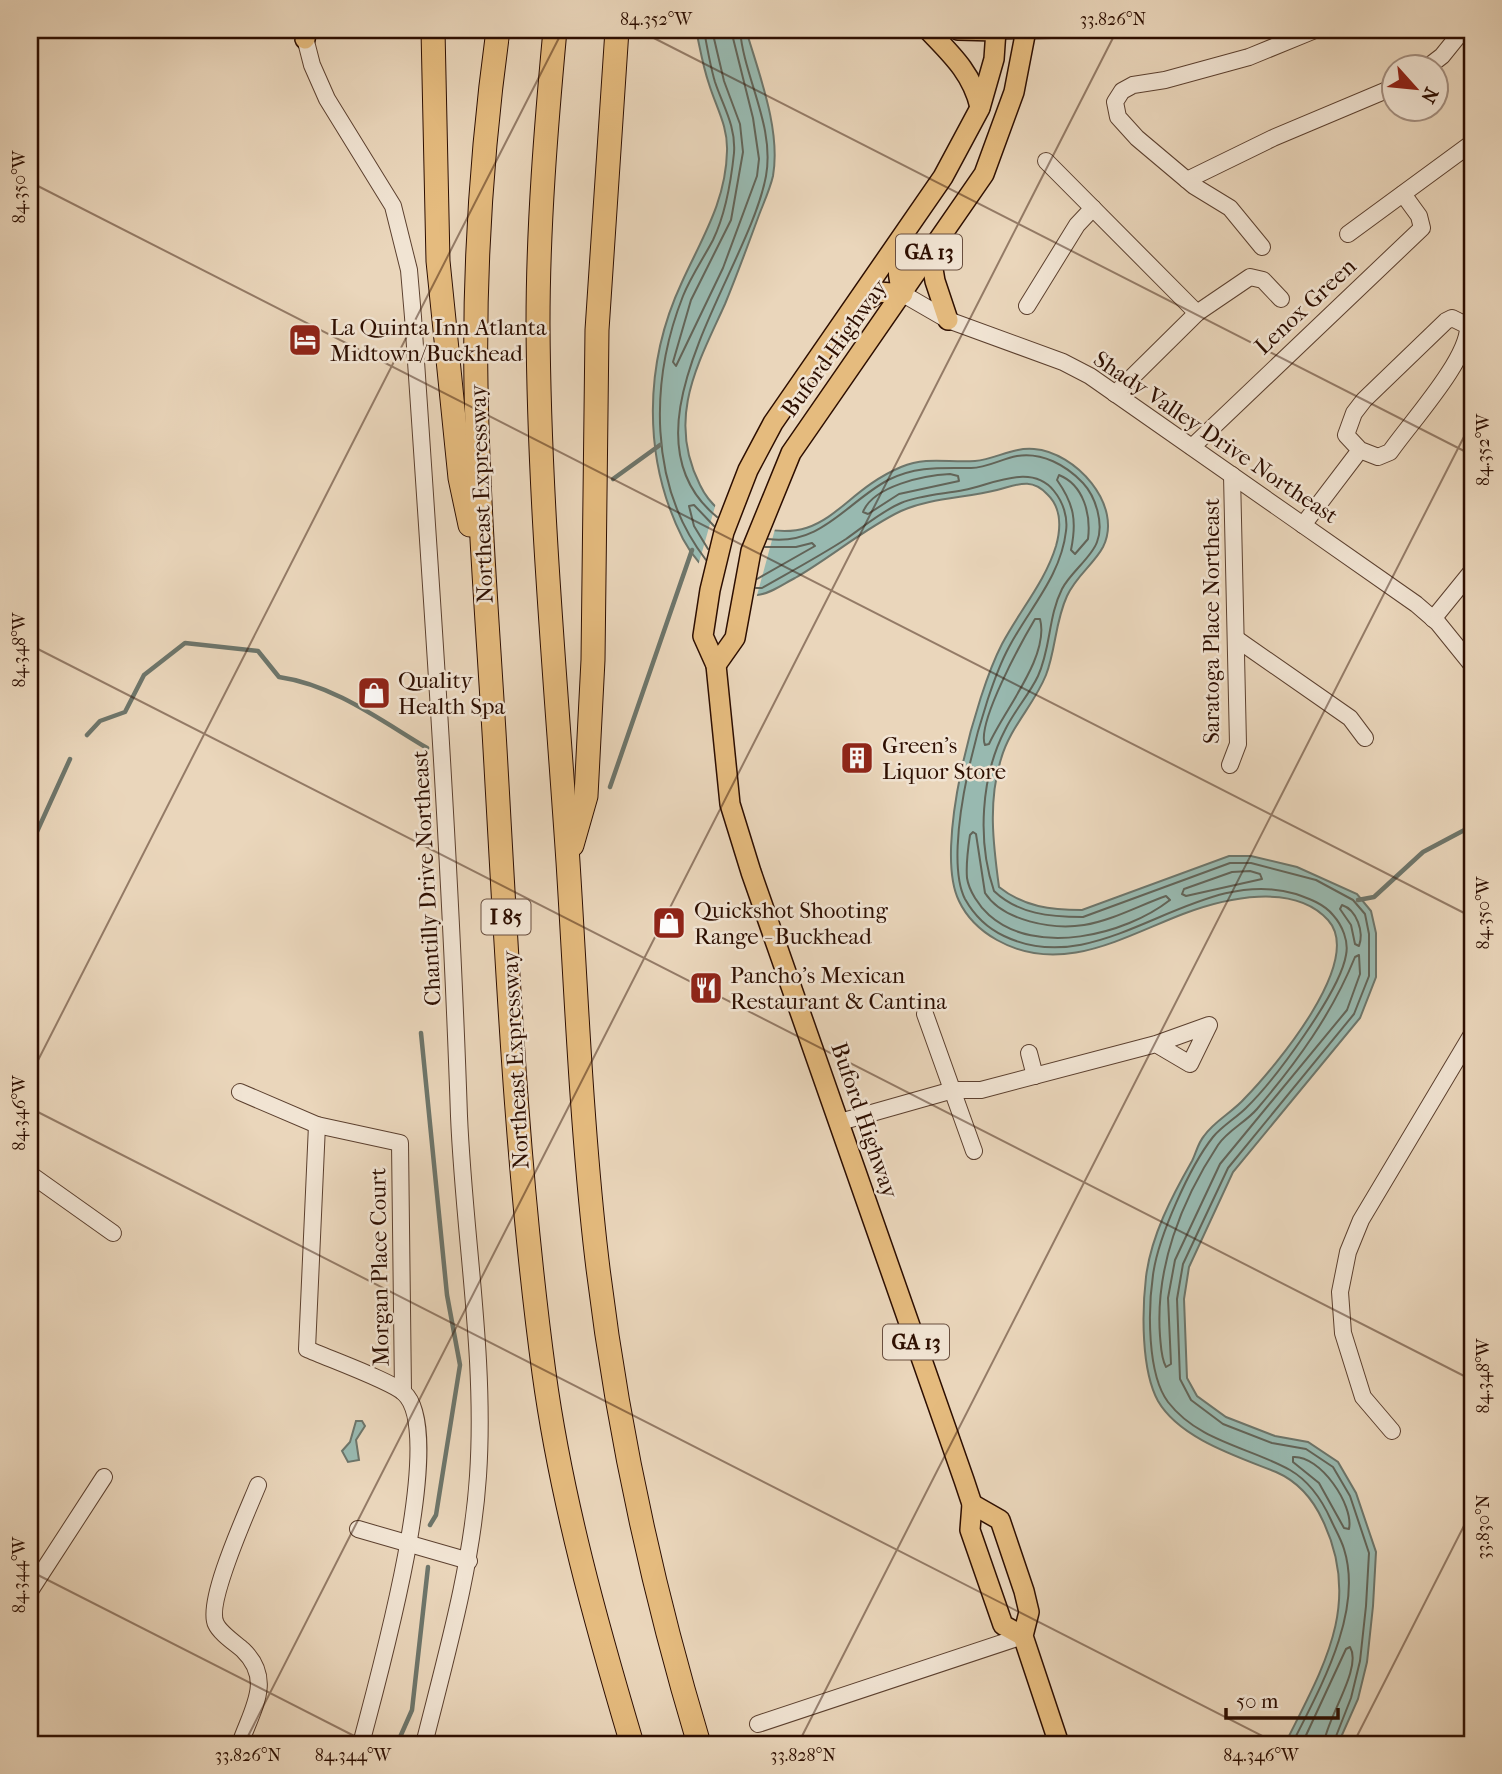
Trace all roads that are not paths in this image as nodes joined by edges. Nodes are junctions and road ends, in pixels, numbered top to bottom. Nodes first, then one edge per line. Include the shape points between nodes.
1 (433, 30) edge
2 (498, 30) edge
3 (555, 30) edge
4 (617, 30) edge
5 (928, 30) edge
6 (958, 30) edge
7 (996, 30) edge
8 (1026, 30) edge
9 (1052, 30) edge
10 (1315, 30) edge
11 (1463, 30) edge
12 (305, 33) edge
13 (1442, 52) edge
14 (1380, 93) edge
15 (980, 108) junction
16 (1472, 143) edge
17 (1046, 161) dead end
18 (943, 177) junction
19 (1187, 180) junction
20 (1403, 194) junction
21 (1093, 208) junction
22 (1348, 234) dead end
23 (1262, 247) dead end
24 (930, 251) junction
25 (903, 294) junction
26 (1281, 299) dead end
27 (1027, 306) dead end
28 (852, 310) junction
29 (1197, 313) junction
30 (948, 320) junction
31 (1115, 394) junction
32 (1192, 447) junction
33 (1360, 450) junction
34 (1232, 475) junction
35 (1303, 525) junction
36 (1472, 571) edge
37 (484, 592) junction
38 (1433, 619) junction
39 (1238, 640) junction
40 (716, 665) junction
41 (1472, 665) edge
42 (1365, 738) dead end
43 (1230, 765) dead end
44 (568, 861) junction
45 (925, 1014) dead end
46 (1472, 1034) edge
47 (1156, 1044) dead end
48 (1029, 1053) dead end
49 (1035, 1076) junction
50 (953, 1090) junction
51 (240, 1092) dead end
52 (840, 1122) junction
53 (317, 1125) junction
54 (974, 1151) dead end
55 (30, 1174) edge
56 (113, 1233) dead end
57 (403, 1392) junction
58 (1392, 1431) dead end
59 (104, 1477) dead end
60 (258, 1485) dead end
61 (972, 1504) junction
62 (358, 1529) dead end
63 (410, 1543) junction
64 (469, 1561) junction
65 (30, 1591) edge
66 (1023, 1636) junction
67 (758, 1724) dead end
68 (240, 1744) edge
69 (361, 1744) edge
70 (424, 1744) edge
71 (632, 1744) edge
72 (699, 1744) edge
73 (1059, 1744) edge

1 - 37 highway via 438,261 460,478
2 - 37 highway, Northeast Expressway / I 85 via 484,140 477,289
3 - 44 highway via 538,323 547,576
4 - 44 highway via 597,330 593,660 586,796
5 - 15 main road via 962,65
6 - 7 main road
7 - 8 street
7 - 15 main road, Buford Highway / GA 13 via 994,60
8 - 9 street
8 - 24 main road, Buford Highway / GA 13 via 1014,92 984,174
10 - 19 street via 1249,57 1122,91 1115,102 1118,117
11 - 13 street
12 - 64 street, Chantilly Drive Northeast via 327,99 393,206 409,270 452,881 461,1154 481,1387
14 - 19 street
15 - 18 main road, Buford Highway / GA 13
16 - 20 street, Lenox Green
17 - 21 street
18 - 25 main road via 938,196 898,260 896,271
18 - 28 main road, Buford Highway / GA 13
19 - 23 street via 1230,208
20 - 22 street, Lenox Green
20 - 32 street, Lenox Green via 1422,228
21 - 27 street via 1077,225
21 - 29 street
24 - 25 main road, Buford Highway / GA 13
24 - 30 main road
25 - 28 main road via 879,292
25 - 30 street, Shady Valley Drive Northeast
25 - 40 main road, Buford Highway / GA 13 via 791,453 751,551 735,638
26 - 29 street via 1263,280 1250,277
28 - 40 main road, Buford Highway / GA 13 via 764,439 727,522 703,636
29 - 31 street
30 - 31 street, Shady Valley Drive Northeast via 1063,362
31 - 32 street, Shady Valley Drive Northeast
32 - 34 street, Shady Valley Drive Northeast
33 - 33 street via 1346,435 1364,400 1446,321 1464,322 1468,337 1454,363 1390,452 1378,457
33 - 35 street
34 - 35 street, Shady Valley Drive Northeast
34 - 39 street, Saratoga Place Northeast
35 - 38 street, Shady Valley Drive Northeast
36 - 38 street
37 - 71 highway, Northeast Expressway / I 85 via 517,1138 544,1376 591,1596
38 - 41 street, Shady Valley Drive Northeast
39 - 42 street via 1350,718
39 - 43 street, Saratoga Place Northeast via 1238,744
40 - 52 main road, Buford Highway / GA 13 via 730,804
44 - 72 highway via 586,1154 611,1360 655,1581
45 - 50 street
46 - 58 street via 1379,1187 1348,1252 1340,1292 1343,1333 1363,1397
47 - 49 street
48 - 49 street
49 - 50 street via 981,1090
50 - 52 street
50 - 54 street
51 - 53 street, Morgan Place Court
52 - 61 main road, Buford Highway / GA 13
53 - 57 street, Morgan Place Court via 307,1349
53 - 57 street, Morgan Place Court via 400,1143
55 - 56 street
57 - 63 street, Morgan Place Court via 416,1410 418,1442
59 - 65 street
60 - 68 street via 213,1609 216,1624 261,1674
61 - 66 main road, Buford Highway / GA 13 via 970,1530 1003,1625
61 - 66 main road, Buford Highway / GA 13 via 1000,1520 1029,1612
62 - 63 street
63 - 64 street
63 - 69 street, Morgan Place Court
64 - 70 street, Chantilly Drive Northeast
66 - 67 street
66 - 73 main road, Buford Highway / GA 13

